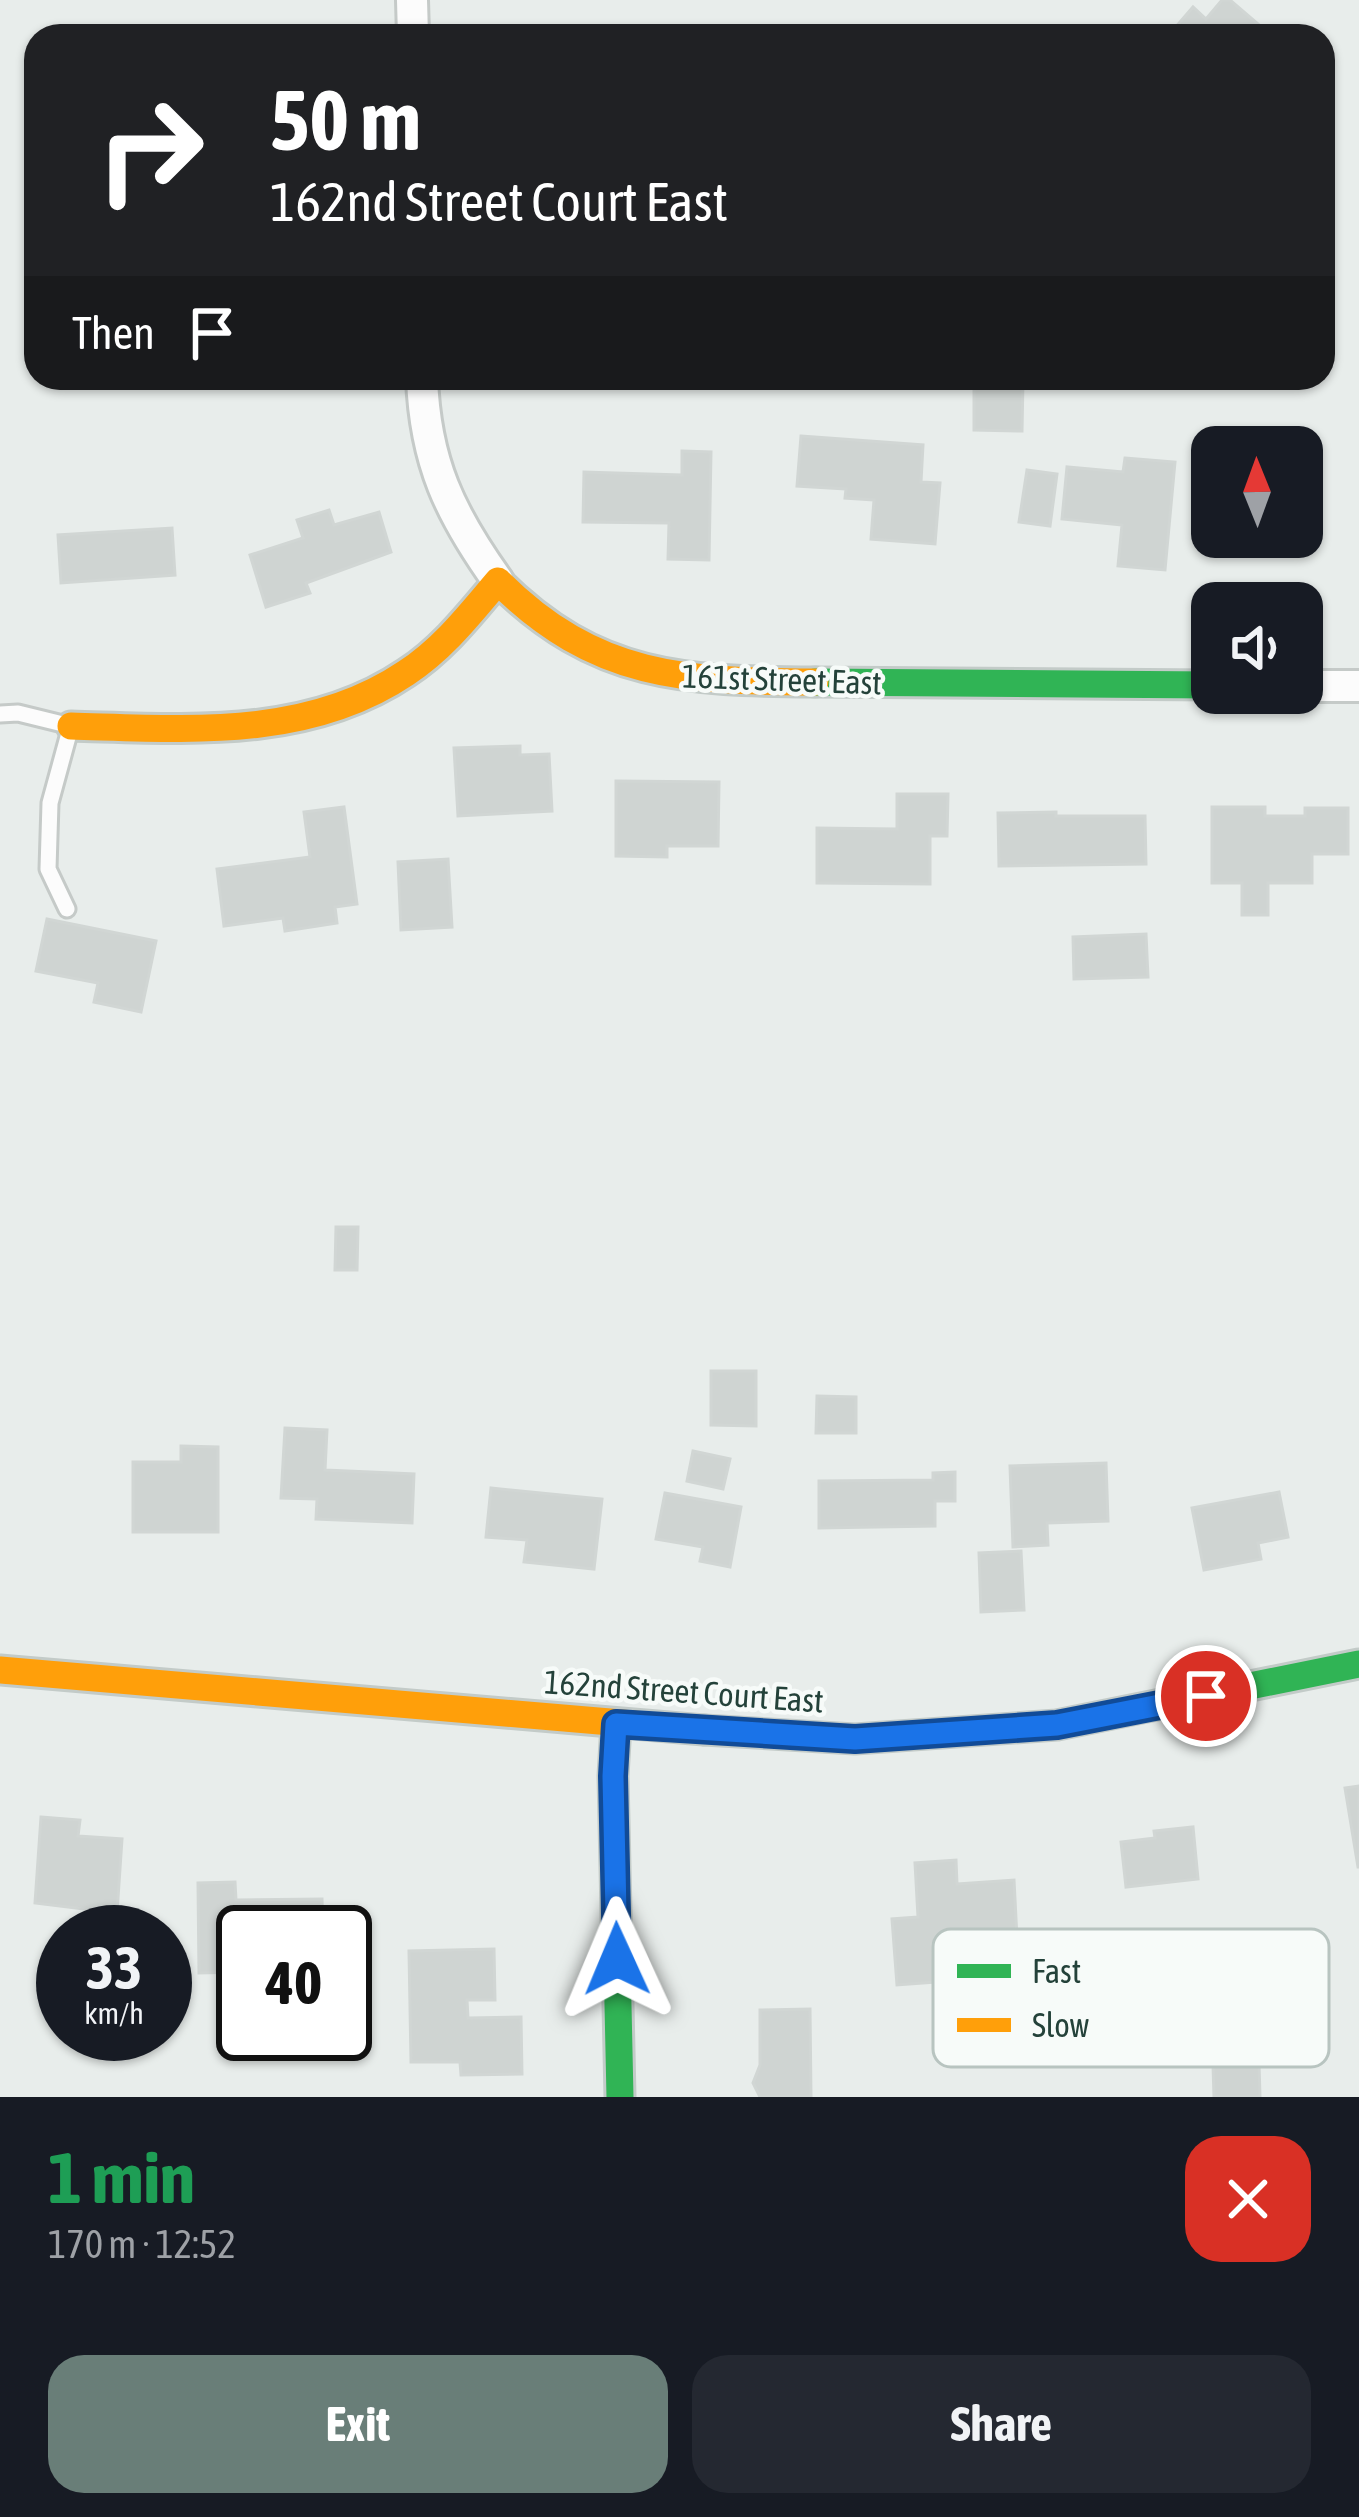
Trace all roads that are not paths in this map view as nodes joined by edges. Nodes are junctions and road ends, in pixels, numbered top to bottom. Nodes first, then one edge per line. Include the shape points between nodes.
1 (423, 390) edge
2 (498, 581) junction
3 (1191, 685) edge
4 (1323, 686) edge
5 (1359, 686) edge
6 (0, 714) edge
7 (71, 726) junction
8 (67, 909) dead end
9 (1359, 1664) edge
10 (0, 1670) edge
11 (616, 1724) junction
12 (620, 2097) edge

1 - 2 street via 439,482
2 - 3 street, 161st Street East via 562,637 652,674
2 - 7 street via 448,640 404,674 308,719 223,729
4 - 5 street
6 - 7 lane
7 - 8 lane via 50,803 48,869
9 - 11 street, 162nd Street Court East via 1057,1725 855,1739
10 - 11 street, 162nd Street Court East
11 - 12 street

